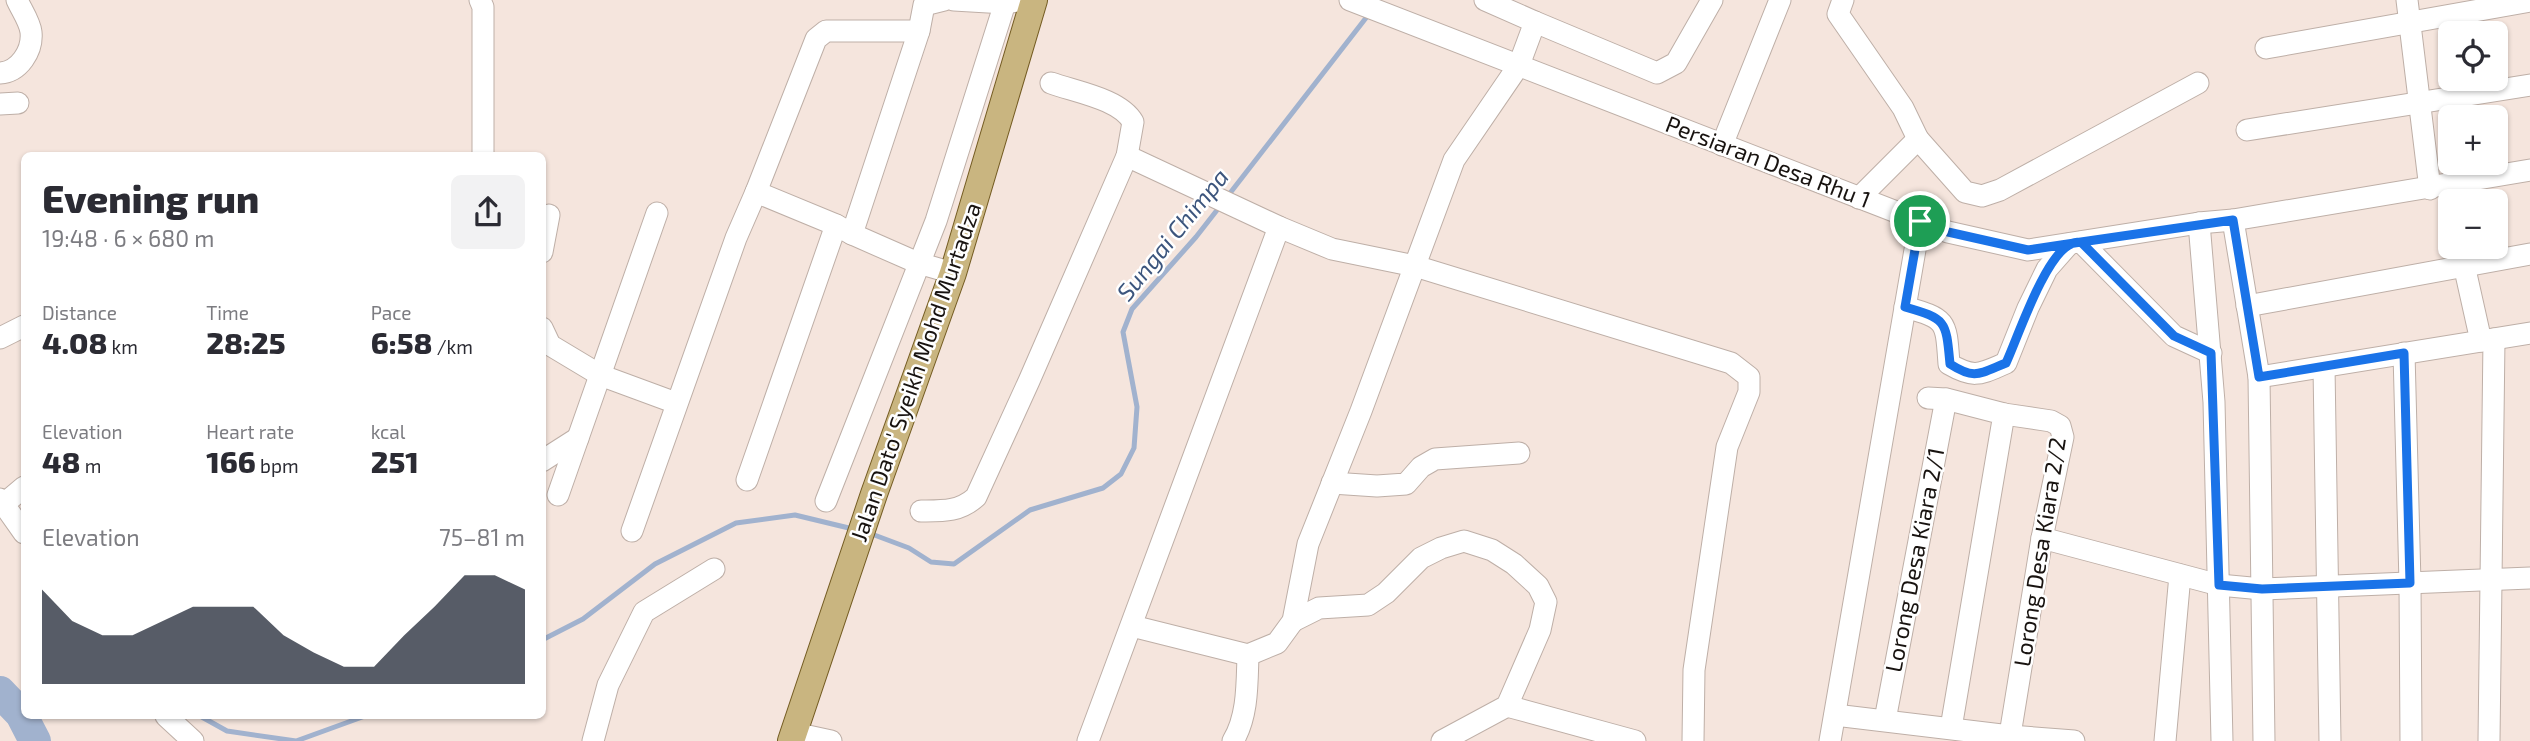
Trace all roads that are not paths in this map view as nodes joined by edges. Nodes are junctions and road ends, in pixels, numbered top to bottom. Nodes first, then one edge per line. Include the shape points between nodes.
1 (17, 0) edge
2 (480, 0) edge
3 (954, 0) edge
4 (1034, 0) edge
5 (1050, 0) edge
6 (1350, 0) edge
7 (1485, 0) edge
8 (1712, 0) edge
9 (1780, 0) edge
10 (1843, 0) edge
11 (2407, 0) edge
12 (2530, 1) edge
13 (927, 2) edge
14 (1013, 2) edge
15 (1535, 22) junction
16 (2410, 22) junction
17 (919, 31) junction
18 (1024, 38) junction
19 (2266, 47) dead end
20 (1519, 65) junction
21 (0, 73) edge
22 (1051, 83) dead end
23 (2198, 83) dead end
24 (2530, 85) edge
25 (2420, 102) junction
26 (2247, 130) dead end
27 (1918, 139) junction
28 (1722, 145) junction
29 (483, 152) edge
30 (1128, 156) junction
31 (2530, 170) edge
32 (2441, 189) edge
33 (2454, 189) edge
34 (757, 192) junction
35 (2438, 193) edge
36 (1859, 198) junction
37 (657, 213) dead end
38 (549, 215) dead end
39 (2233, 220) junction
40 (1920, 221) junction
41 (2199, 223) junction
42 (1279, 228) junction
43 (844, 230) junction
44 (546, 231) edge
45 (2075, 243) junction
46 (2508, 254) edge
47 (2530, 254) edge
48 (2445, 259) edge
49 (2463, 259) edge
50 (918, 263) junction
51 (1415, 266) junction
52 (953, 274) junction
53 (2247, 306) junction
54 (1905, 307) junction
55 (21, 328) edge
56 (2530, 333) edge
57 (546, 336) edge
58 (0, 338) edge
59 (2487, 340) junction
60 (2211, 353) junction
61 (2404, 353) junction
62 (2324, 366) junction
63 (600, 375) junction
64 (2259, 377) junction
65 (676, 403) junction
66 (2004, 414) junction
67 (578, 438) junction
68 (1519, 453) dead end
69 (546, 458) edge
70 (747, 480) dead end
71 (1332, 483) junction
72 (21, 490) edge
73 (558, 495) dead end
74 (2, 501) edge
75 (827, 502) dead end
76 (922, 511) dead end
77 (21, 529) edge
78 (632, 531) dead end
79 (2042, 538) junction
80 (714, 569) dead end
81 (2180, 575) junction
82 (2530, 578) edge
83 (2491, 580) junction
84 (2410, 583) junction
85 (2219, 585) junction
86 (2327, 587) junction
87 (2262, 589) junction
88 (1293, 621) junction
89 (1132, 626) junction
90 (1248, 655) junction
91 (1507, 706) junction
92 (1835, 715) junction
93 (169, 719) edge
94 (1885, 720) junction
95 (1951, 728) junction
96 (793, 737) edge
97 (1604, 737) edge
98 (2010, 738) edge
99 (193, 741) edge
100 (593, 741) edge
101 (831, 741) edge
102 (1088, 741) edge
103 (1233, 741) edge
104 (1441, 741) edge
105 (1635, 741) edge
106 (1693, 741) edge
107 (1830, 741) edge
108 (2074, 741) edge
109 (2165, 741) edge
110 (2222, 741) edge
111 (2264, 741) edge
112 (2330, 741) edge
113 (2411, 741) edge
114 (2489, 741) edge

1 - 21 street via 31,32 25,59 9,72
2 - 29 street
3 - 14 street
4 - 18 main road, Jalan Dato' Syeikh Mohd Murtadza
5 - 18 main road
6 - 20 street, Persiaran Desa Rhu 1
7 - 15 street
8 - 15 street via 1676,63 1657,74
9 - 28 street
10 - 27 street via 1838,14 1903,108
11 - 16 street
12 - 16 street
13 - 17 street
14 - 50 street
15 - 20 street
16 - 19 street
16 - 25 street
17 - 34 street via 826,31 816,39
17 - 43 street
18 - 52 main road, Jalan Dato' Syeikh Mohd Murtadza
20 - 28 street, Persiaran Desa Rhu 1
20 - 51 street via 1454,160
22 - 30 street via 1128,113 1133,122
23 - 27 street via 1982,196 1965,192
24 - 25 street
25 - 26 street
25 - 32 street
27 - 36 street
28 - 36 street, Persiaran Desa Rhu 1
30 - 42 street
30 - 76 street via 976,497 951,511
31 - 33 street, Persiaran Desa Rhu 1
34 - 43 street
34 - 65 street
35 - 39 street, Persiaran Desa Rhu 1
36 - 40 street, Persiaran Desa Rhu 1
37 - 63 street
38 - 44 street
39 - 41 street, Persiaran Desa Rhu 1
39 - 53 street
40 - 45 street, Persiaran Desa Rhu 1 via 2028,250
40 - 54 street
41 - 45 street, Persiaran Desa Rhu 1
41 - 60 street
42 - 51 street via 1332,249
42 - 89 street
43 - 50 street
43 - 70 street
45 - 54 street via 2047,269 2006,363 1982,373 1966,374 1950,364 1947,329 1935,316
45 - 60 street via 2174,336
46 - 47 street
48 - 53 street
49 - 59 street
50 - 52 street
50 - 75 street
51 - 71 street
51 - 106 street via 1731,363 1748,377 1749,392 1727,447 1694,670
52 - 96 main road, Jalan Dato' Syeikh Mohd Murtadza
53 - 64 street
54 - 92 street
55 - 58 street
56 - 59 street
57 - 63 street via 551,345
59 - 61 street
59 - 83 street
60 - 85 street
61 - 62 street
61 - 84 street
62 - 64 street
62 - 86 street
63 - 65 street
63 - 67 street
64 - 87 street
65 - 78 street
66 - 79 street, Lorong Desa Kiara 2/2 via 2060,426 2063,437
66 - 94 street, Lorong Desa Kiara 2/1 via 1937,399
66 - 95 street
67 - 69 street
67 - 73 street
68 - 71 street via 1435,459 1406,484
71 - 88 street via 1308,544
72 - 74 street
74 - 77 street
79 - 81 street
79 - 98 street, Lorong Desa Kiara 2/2
80 - 100 street via 644,612 608,685
81 - 85 street
81 - 109 street
82 - 83 street
83 - 84 street
83 - 114 street
84 - 86 street
84 - 113 street
85 - 87 street
85 - 110 street
86 - 87 street
86 - 112 street
87 - 111 street
88 - 90 street via 1277,643
88 - 91 street via 1319,608 1368,606 1421,558 1441,548 1464,541 1492,550 1538,586 1546,602 1540,630
89 - 90 street
89 - 102 street
90 - 103 street via 1247,695
91 - 97 street
91 - 104 street
92 - 94 street
92 - 107 street
93 - 99 street
94 - 95 street
95 - 98 street
96 - 101 street
97 - 105 street
98 - 108 street

